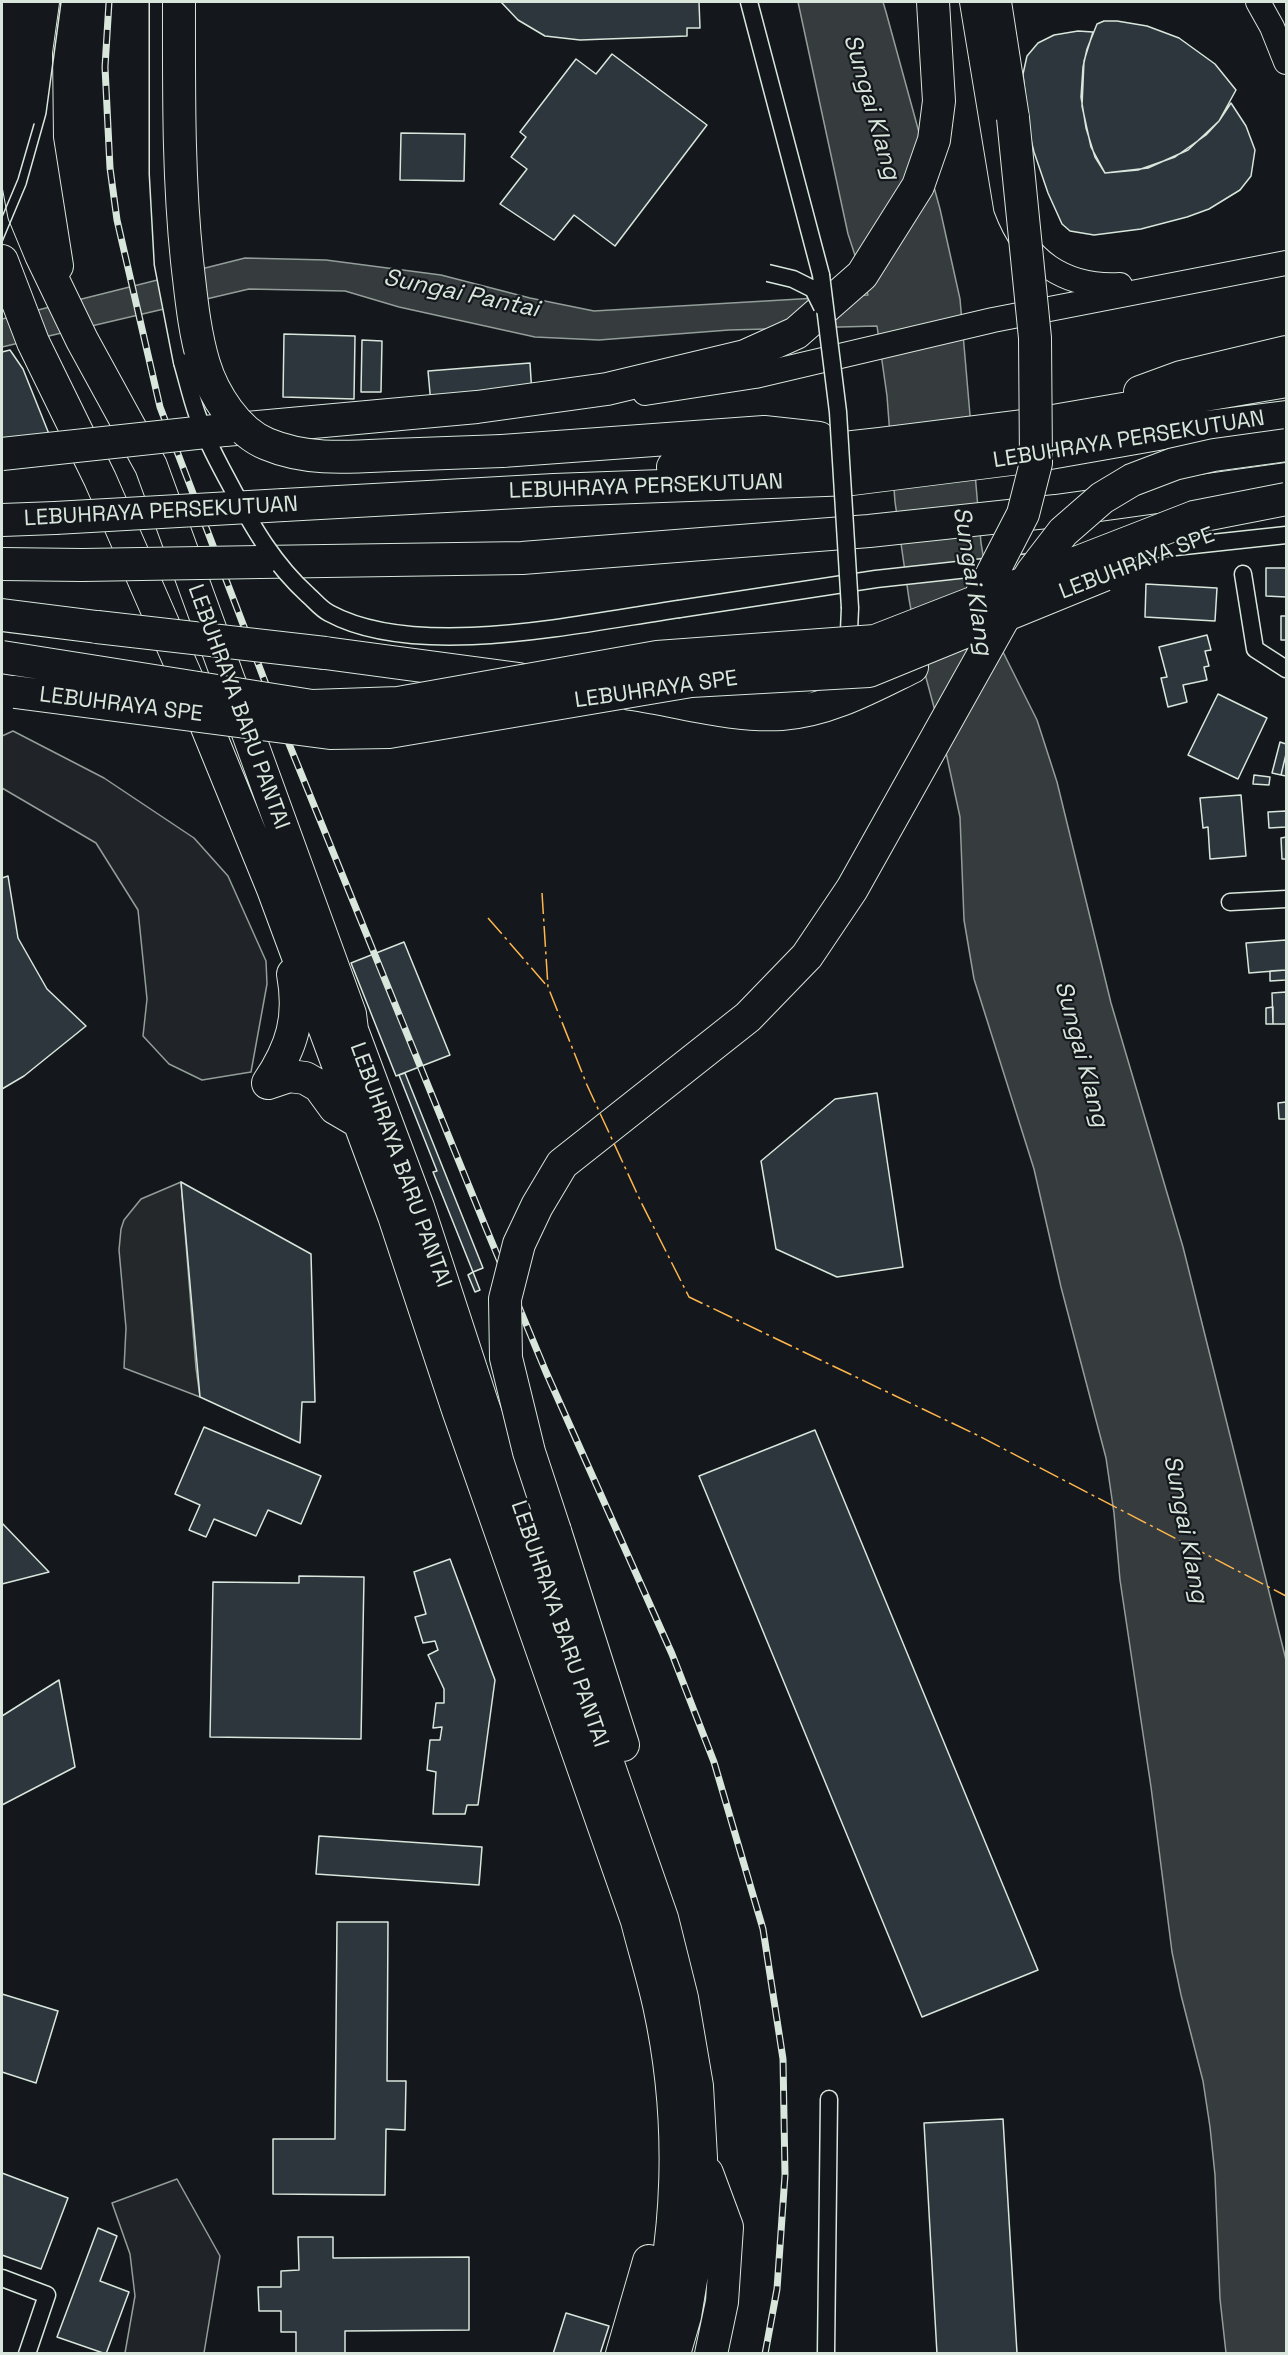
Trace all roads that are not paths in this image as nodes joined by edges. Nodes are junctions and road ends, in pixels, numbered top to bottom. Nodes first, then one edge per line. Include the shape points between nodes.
1 (14, 2) edge
2 (43, 2) edge
3 (158, 2) edge
4 (179, 2) edge
5 (749, 2) edge
6 (933, 2) edge
7 (972, 2) edge
8 (995, 2) edge
9 (1258, 2) edge
10 (1287, 62) edge
11 (1287, 251) edge
12 (2, 261) edge
13 (1287, 263) edge
14 (768, 273) dead end
15 (2, 290) edge
16 (62, 296) junction
17 (827, 314) junction
18 (33, 341) junction
19 (1287, 352) edge
20 (750, 366) junction
21 (1287, 381) edge
22 (1287, 417) edge
23 (1070, 418) junction
24 (880, 444) junction
25 (1287, 445) edge
26 (2, 454) edge
27 (1287, 479) edge
28 (554, 490) junction
29 (1207, 490) junction
30 (1287, 500) edge
31 (2, 520) edge
32 (1287, 520) edge
33 (1287, 535) edge
34 (2, 566) edge
35 (1243, 574) dead end
36 (2, 615) edge
37 (2, 620) edge
38 (50, 622) junction
39 (2, 657) edge
40 (1287, 669) edge
41 (8, 691) edge
42 (668, 699) junction
43 (273, 889) junction
44 (1287, 899) edge
45 (1230, 902) dead end
46 (361, 1123) junction
47 (662, 1918) junction
48 (829, 2099) dead end
49 (688, 2156) junction
50 (2, 2277) edge
51 (27, 2354) edge
52 (622, 2354) edge
53 (648, 2354) edge
54 (675, 2354) edge
55 (711, 2354) edge
56 (826, 2354) edge

1 - 16 highway, LEBUHRAYA BARU PANTAI via 7,44 6,118 24,214
2 - 16 highway via 36,52 37,139
3 - 33 street, bridge via 158,174 163,252 182,362 197,414 216,459 259,539 289,578 327,612 393,634 513,633 876,579
4 - 24 highway, bridge via 178,121 190,294 205,366 233,417 250,435 295,453 327,458 502,451 764,432
5 - 17 street, bridge via 821,275
6 - 20 highway via 939,101 934,140 918,186 861,274 796,333
7 - 11 main road via 1006,208 1022,241 1038,259 1080,283 1102,286
8 - 42 highway, bridge via 1013,118 1035,339 1036,463 1023,514 961,631 916,666 821,707 782,714 731,712
9 - 10 main road
12 - 18 highway, LEBUHRAYA BARU PANTAI
13 - 20 main road
14 - 17 street, bridge via 813,289
15 - 18 highway
16 - 47 highway, LEBUHRAYA BARU PANTAI via 151,466 418,1207
17 - 42 street, bridge via 838,412 850,608 849,631 840,659 814,683 796,691 745,698
18 - 43 highway, LEBUHRAYA BARU PANTAI via 100,479
19 - 23 highway via 1181,377
20 - 26 highway, bridge via 477,407
21 - 23 highway
22 - 28 highway, LEBUHRAYA PERSEKUTUAN via 852,479
23 - 24 highway
24 - 28 highway via 645,470
25 - 47 highway, bridge via 1174,464 1132,480 1102,498 1063,532 1002,621 852,889 807,956 748,1017 562,1164 519,1244 505,1299 506,1359 529,1452 659,1858
27 - 29 highway
28 - 31 highway, LEBUHRAYA PERSEKUTUAN, bridge
29 - 30 highway
29 - 34 highway, bridge via 869,531 522,558
30 - 39 highway, LEBUHRAYA SPE, bridge via 1194,517 875,641 657,657 398,704 312,706
32 - 41 highway, LEBUHRAYA SPE, bridge via 1202,535 869,672 690,681 389,732 330,733
35 - 40 street via 1254,649
36 - 38 highway
37 - 38 highway
38 - 42 highway, bridge via 325,653
43 - 46 highway, LEBUHRAYA BARU PANTAI
43 - 46 highway via 297,1013 282,1062 268,1083 289,1076 305,1078 319,1086 335,1108
44 - 45 street
46 - 49 highway, LEBUHRAYA BARU PANTAI via 637,1922 659,2006 672,2090
47 - 49 highway, LEBUHRAYA BARU PANTAI via 691,2040 697,2086
48 - 56 street
49 - 52 highway
49 - 53 highway, LEBUHRAYA BARU PANTAI
49 - 54 highway, LEBUHRAYA BARU PANTAI via 700,2202 685,2316
49 - 55 highway via 727,2227 722,2302
50 - 51 street via 47,2295

